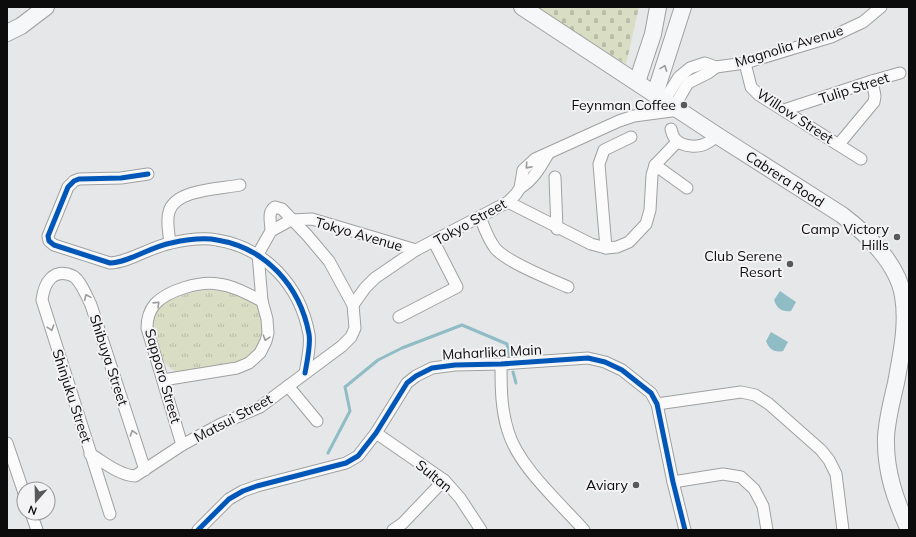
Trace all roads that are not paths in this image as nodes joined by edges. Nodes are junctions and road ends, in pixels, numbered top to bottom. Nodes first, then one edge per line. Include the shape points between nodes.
1 (46, 7) edge
2 (522, 7) edge
3 (658, 7) edge
4 (683, 7) edge
5 (881, 7) edge
6 (7, 33) edge
7 (653, 34) junction
8 (672, 41) junction
9 (745, 63) junction
10 (900, 73) dead end
11 (872, 81) junction
12 (636, 82) junction
13 (668, 103) junction
14 (784, 110) junction
15 (671, 128) dead end
16 (718, 136) junction
17 (630, 138) dead end
18 (677, 142) junction
19 (839, 144) junction
20 (860, 159) dead end
21 (655, 165) junction
22 (148, 174) dead end
23 (555, 177) dead end
24 (240, 186) dead end
25 (687, 188) dead end
26 (508, 202) junction
27 (480, 217) junction
28 (291, 220) junction
29 (557, 229) junction
30 (271, 231) junction
31 (434, 242) junction
32 (170, 243) junction
33 (606, 248) junction
34 (416, 250) junction
35 (258, 254) junction
36 (50, 278) joint
37 (568, 287) dead end
38 (262, 300) junction
39 (352, 304) junction
40 (399, 317) dead end
41 (501, 364) junction
42 (305, 373) junction
43 (163, 380) junction
44 (288, 386) junction
45 (657, 404) junction
46 (316, 421) dead end
47 (376, 433) junction
48 (7, 443) edge
49 (182, 445) junction
50 (90, 454) junction
51 (145, 470) junction
52 (444, 480) junction
53 (20, 481) edge
54 (674, 482) junction
55 (110, 514) dead end
56 (198, 530) edge
57 (392, 530) edge
58 (481, 530) edge
59 (584, 530) edge
60 (686, 530) edge
61 (767, 530) edge
62 (843, 530) edge
63 (909, 530) edge

1 - 6 main road
2 - 12 main road, Cabrera Road
3 - 7 main road
4 - 8 main road
5 - 9 street, Magnolia Avenue via 863,22 831,37
7 - 8 main road
7 - 12 main road
13 -> 8 main road
9 - 13 street, Magnolia Avenue via 716,66 705,63 690,68
9 - 14 street, Willow Street via 751,87
10 - 11 street, Tulip Street
11 - 14 street, Tulip Street
11 - 19 street via 874,102
12 - 13 main road, Cabrera Road
13 - 16 main road, Cabrera Road
13 - 26 street, Tokyo Street via 596,131 535,159 523,170 520,188
14 - 19 street, Willow Street
15 - 18 street
16 - 18 street via 698,146
16 - 63 main road, Cabrera Road via 860,229 898,276 903,295 904,336 886,436 888,467 897,502
17 - 33 street via 604,150 599,164
18 - 21 street
19 - 20 street, Willow Street
21 - 25 street
21 - 33 street via 646,224 629,242
22 - 32 street via 74,181 65,194 48,236 49,241 54,246 110,263
23 - 29 street
24 - 32 street via 188,194 176,200 171,205 168,218
26 - 27 street, Tokyo Street
26 - 29 street
27 - 31 street, Tokyo Street
27 - 37 street via 495,249 514,262
28 - 30 street, Tokyo Avenue
28 - 30 street via 282,209 275,207 270,213
28 - 34 street, Tokyo Avenue via 312,219
28 - 39 street via 329,261
29 - 33 street
30 - 35 street
31 - 34 street, Tokyo Street
31 - 40 street via 457,286
32 - 35 street via 217,240
34 - 39 street via 375,278
35 - 38 street
35 - 42 street via 280,273 301,306 310,335
36 -> 50 street, Shinjuku Street via 43,289 42,300
51 -> 36 street, Shibuya Street via 83,288 74,277 59,274
38 -> 43 street via 268,333 260,353 249,363 237,368
43 -> 38 street, Sapporo Street via 147,328 147,318 155,304 170,293 201,284 230,286
39 - 42 street, Matsui Street via 355,328 351,337
41 - 45 street, Maharlika Main via 594,359 622,370 651,393
41 - 47 street, Maharlika Main via 432,368 416,376 407,383
41 - 59 street via 501,399 508,432 517,452 528,468
42 - 44 street, Matsui Street
43 - 49 street, Sapporo Street
44 - 46 street
44 - 49 street, Matsui Street via 260,407
45 - 54 street, Maharlika Main
45 - 62 street via 741,392 755,395 769,404 829,460 836,474
47 - 52 street, Sultan
47 - 56 street, Maharlika Main via 358,456 346,463 243,491 229,499
48 - 53 street
49 - 51 street, Matsui Street
50 - 51 street, Matsui Street via 129,475 135,476
50 - 55 street, Shinjuku Street
52 - 57 street via 403,523
52 - 58 street, Sultan via 460,498
54 - 60 street, Maharlika Main
54 - 61 street via 723,474 741,477 754,489 763,506

